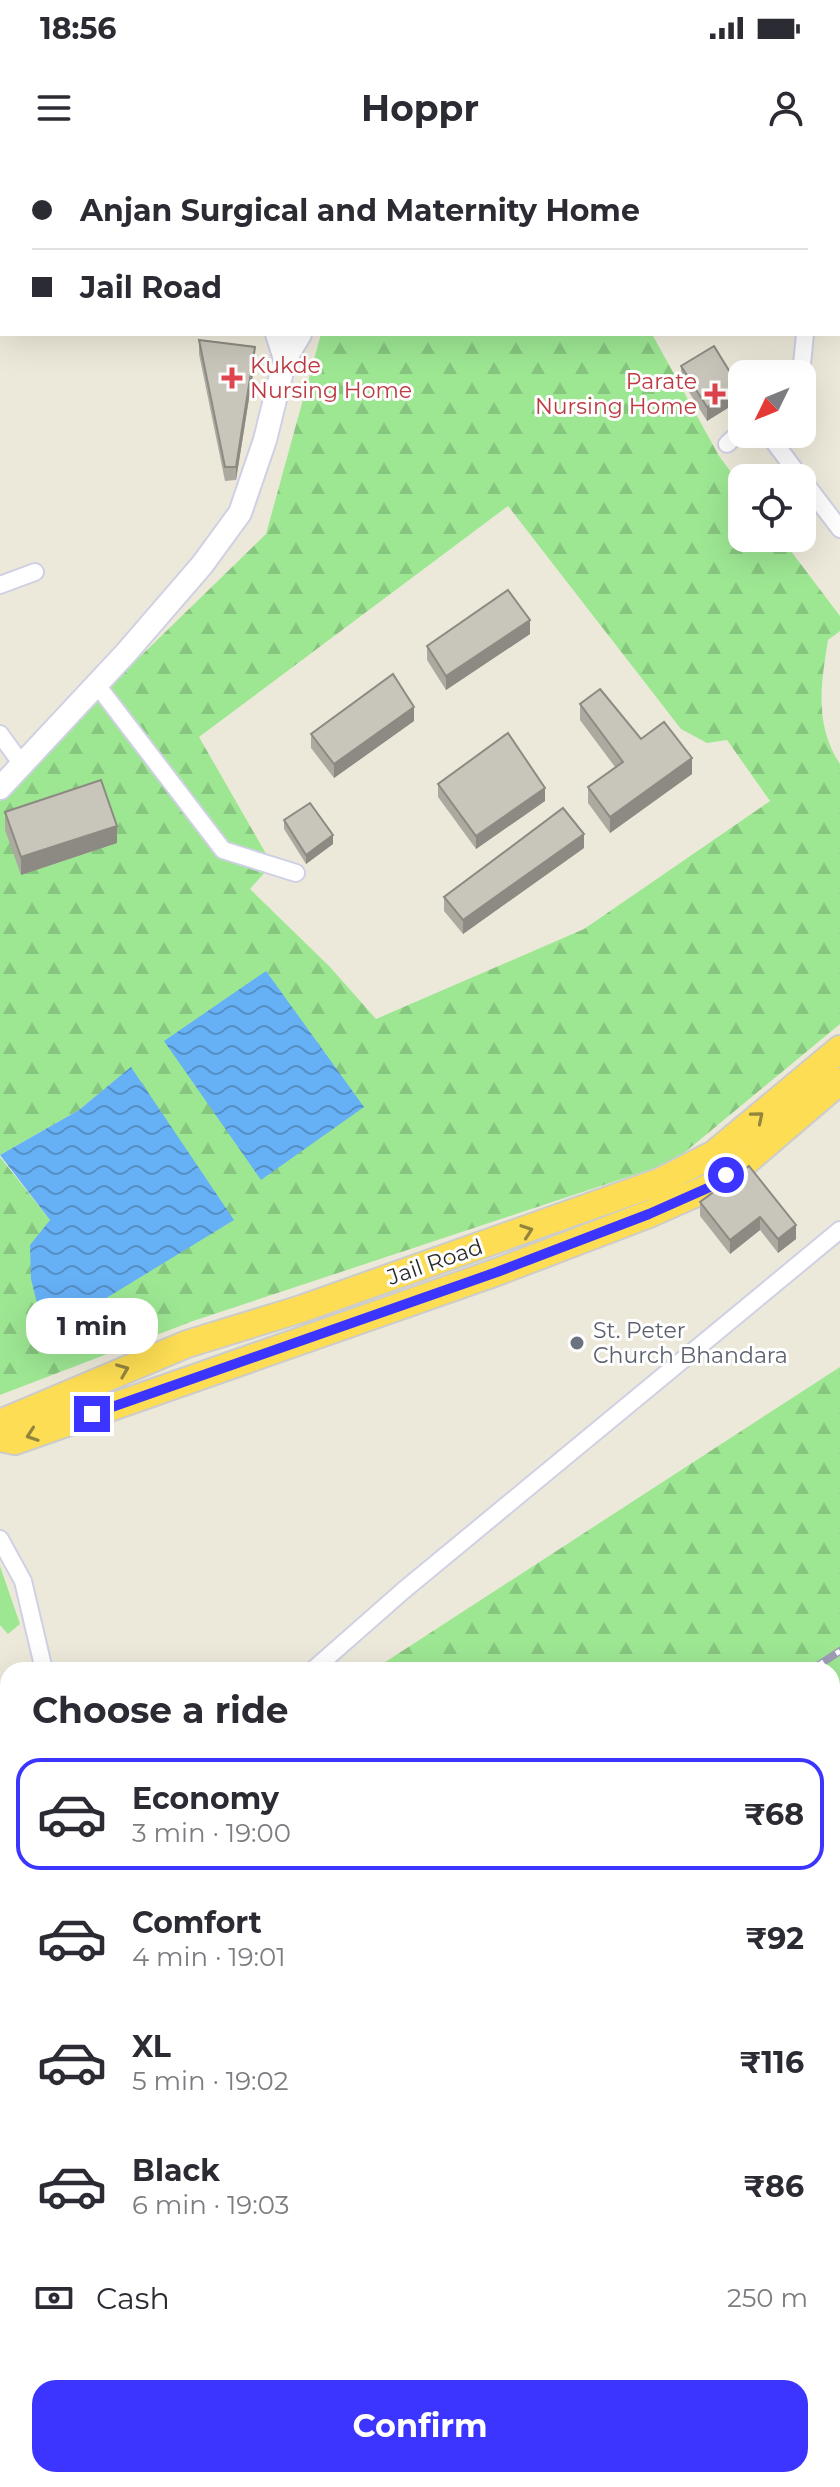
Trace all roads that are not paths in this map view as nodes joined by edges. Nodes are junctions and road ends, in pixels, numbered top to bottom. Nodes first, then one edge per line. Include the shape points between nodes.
1 (278, 336) edge
2 (299, 336) edge
3 (805, 336) edge
4 (285, 359) junction
5 (802, 360) edge
6 (779, 448) edge
7 (791, 464) edge
8 (816, 497) edge
9 (840, 529) edge
10 (35, 572) dead end
11 (0, 585) edge
12 (97, 685) junction
13 (0, 734) edge
14 (23, 766) junction
15 (0, 788) edge
16 (296, 873) dead end
17 (840, 1049) edge
18 (840, 1081) edge
19 (840, 1230) edge
20 (0, 1423) edge
21 (0, 1438) edge
22 (0, 1539) edge
23 (42, 1662) edge
24 (322, 1662) edge

1 - 4 main road
2 - 4 main road
3 - 5 street
4 - 12 main road via 240,513 202,565
6 - 7 street
8 - 9 street
10 - 11 street
12 - 14 main road
12 - 16 street via 223,850
13 - 14 street
14 - 15 main road
20 -> 17 highway, Jail Road via 187,1344 659,1182 714,1154
18 -> 21 highway, Jail Road via 732,1172 649,1214 30,1436
19 - 24 street
22 - 23 street via 23,1581

